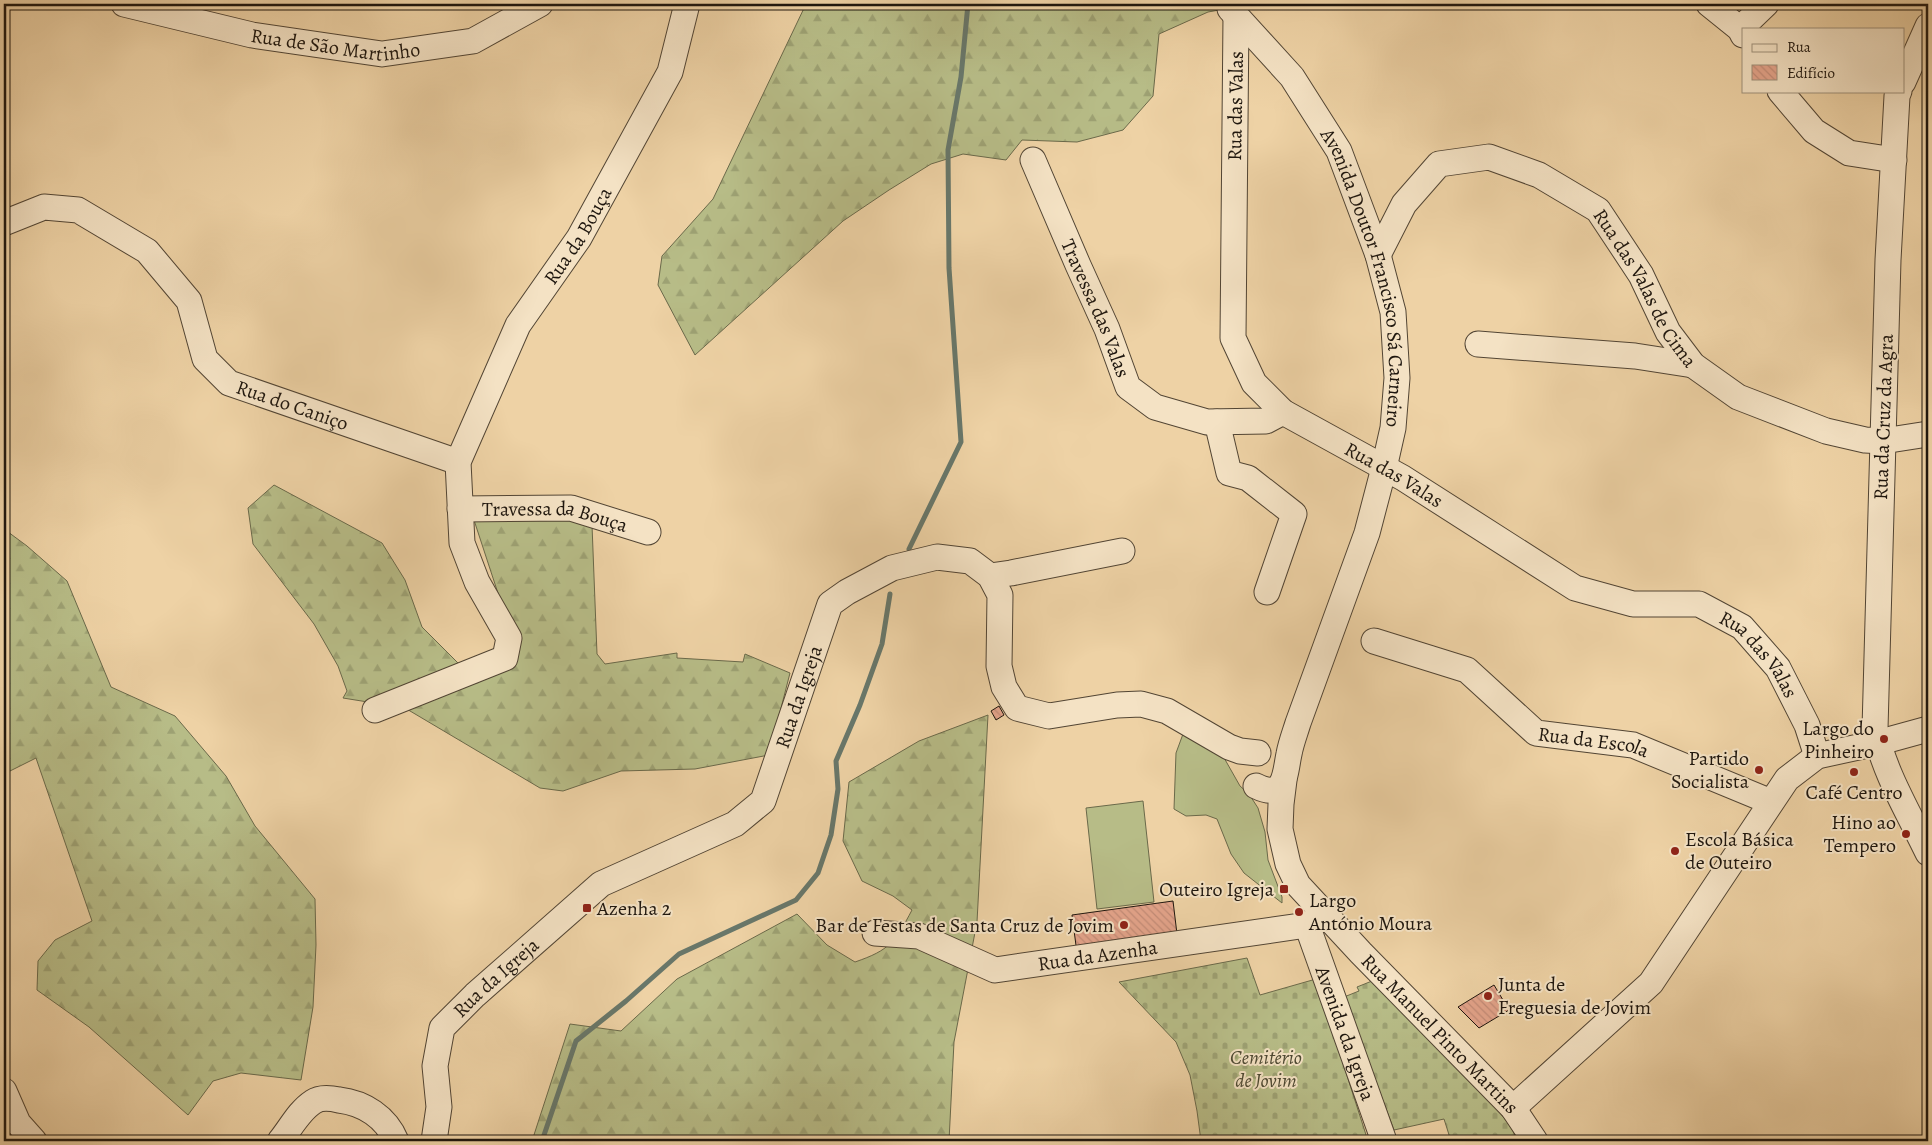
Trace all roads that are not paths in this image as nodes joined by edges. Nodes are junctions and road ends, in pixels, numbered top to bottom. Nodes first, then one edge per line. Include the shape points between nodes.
1 (124, 4) edge
2 (540, 4) edge
3 (687, 4) edge
4 (1709, 4) edge
5 (1766, 4) edge
6 (1231, 10) edge
7 (1928, 26) edge
8 (1745, 28) edge
9 (1741, 32) edge
10 (1904, 80) edge
11 (1781, 92) edge
12 (1899, 92) edge
13 (1033, 160) dead end
14 (1894, 160) junction
15 (4, 224) edge
16 (1378, 255) junction
17 (1478, 344) dead end
18 (1693, 365) junction
19 (1283, 412) junction
20 (1217, 422) junction
21 (1928, 434) edge
22 (1883, 440) junction
23 (458, 462) junction
24 (1384, 468) junction
25 (460, 509) junction
26 (648, 532) dead end
27 (1122, 551) dead end
28 (990, 576) junction
29 (1267, 592) dead end
30 (1374, 641) dead end
31 (374, 710) dead end
32 (1928, 729) edge
33 (1877, 743) junction
34 (1817, 756) junction
35 (1267, 769) junction
36 (1771, 802) junction
37 (1928, 853) edge
38 (1316, 920) junction
39 (875, 933) dead end
40 (4, 1091) edge
41 (1513, 1108) junction
42 (34, 1141) edge
43 (280, 1141) edge
44 (396, 1141) edge
45 (434, 1141) edge
46 (1384, 1141) edge
47 (1535, 1141) edge

1 - 2 street, Rua de São Martinho via 252,35 382,54 472,41
3 - 23 street, Rua da Bouça via 670,72 579,238 518,325
4 - 9 street
5 - 8 street
6 - 16 street, Avenida Doutor Francisco Sá Carneiro via 1292,77 1339,151
6 - 19 street, Rua das Valas via 1233,338 1254,383
7 - 10 street
11 - 14 street via 1814,130 1849,153
12 - 14 street, Rua da Cruz da Agra
13 - 20 street, Travessa das Valas via 1108,329 1128,388 1156,407
14 - 22 street, Rua da Cruz da Agra
15 - 23 street, Rua do Caniço via 44,207 78,210 147,251 189,302 205,359 229,383
16 - 18 street, Rua das Valas de Cima via 1404,204 1439,164 1489,157 1539,175 1598,210 1641,275 1668,332
16 - 24 street, Avenida Doutor Francisco Sá Carneiro via 1393,312 1397,378 1393,428
17 - 18 street via 1635,356
18 - 22 street, Rua das Valas de Cima via 1738,398 1826,431 1865,440
19 - 20 street, Travessa das Valas via 1266,421
19 - 24 street, Rua das Valas
20 - 29 street via 1229,473 1248,478 1294,514
21 - 22 street, Rua das Valas de Cima
22 - 33 street, Rua da Cruz da Agra
23 - 25 street
24 - 34 street, Rua das Valas via 1575,588 1633,604 1699,604 1742,627 1778,668 1807,725
24 - 35 street, Avenida Doutor Francisco Sá Carneiro via 1367,533 1298,723 1288,743
25 - 26 street, Travessa da Bouça via 571,508
25 - 31 street via 465,551 477,582 509,638 505,658
27 - 28 street
28 - 35 street, Rua da Igreja via 1000,595 999,666 1004,687 1017,708 1049,716 1141,704 1167,712 1236,756
28 - 45 street, Rua da Igreja via 970,561 937,557 892,568 830,604 763,801 735,824 601,884 442,1028 435,1066 439,1107
30 - 36 street, Rua da Escola via 1467,670 1536,733 1633,745
32 - 33 street
33 - 34 street
33 - 37 street, Rua da Cruz da Agra
34 - 36 street via 1787,779
35 - 38 street, Rua Manuel Pinto Martins via 1280,804 1280,829 1292,874
36 - 41 street via 1651,983
38 - 39 street, Rua da Azenha via 995,970 919,936
38 - 41 street, Rua Manuel Pinto Martins
38 - 46 street, Avenida da Igreja
40 - 42 street via 18,1122
41 - 47 street, Rua Manuel Pinto Martins
43 - 44 street via 313,1102 331,1098 353,1102 371,1111 387,1126

